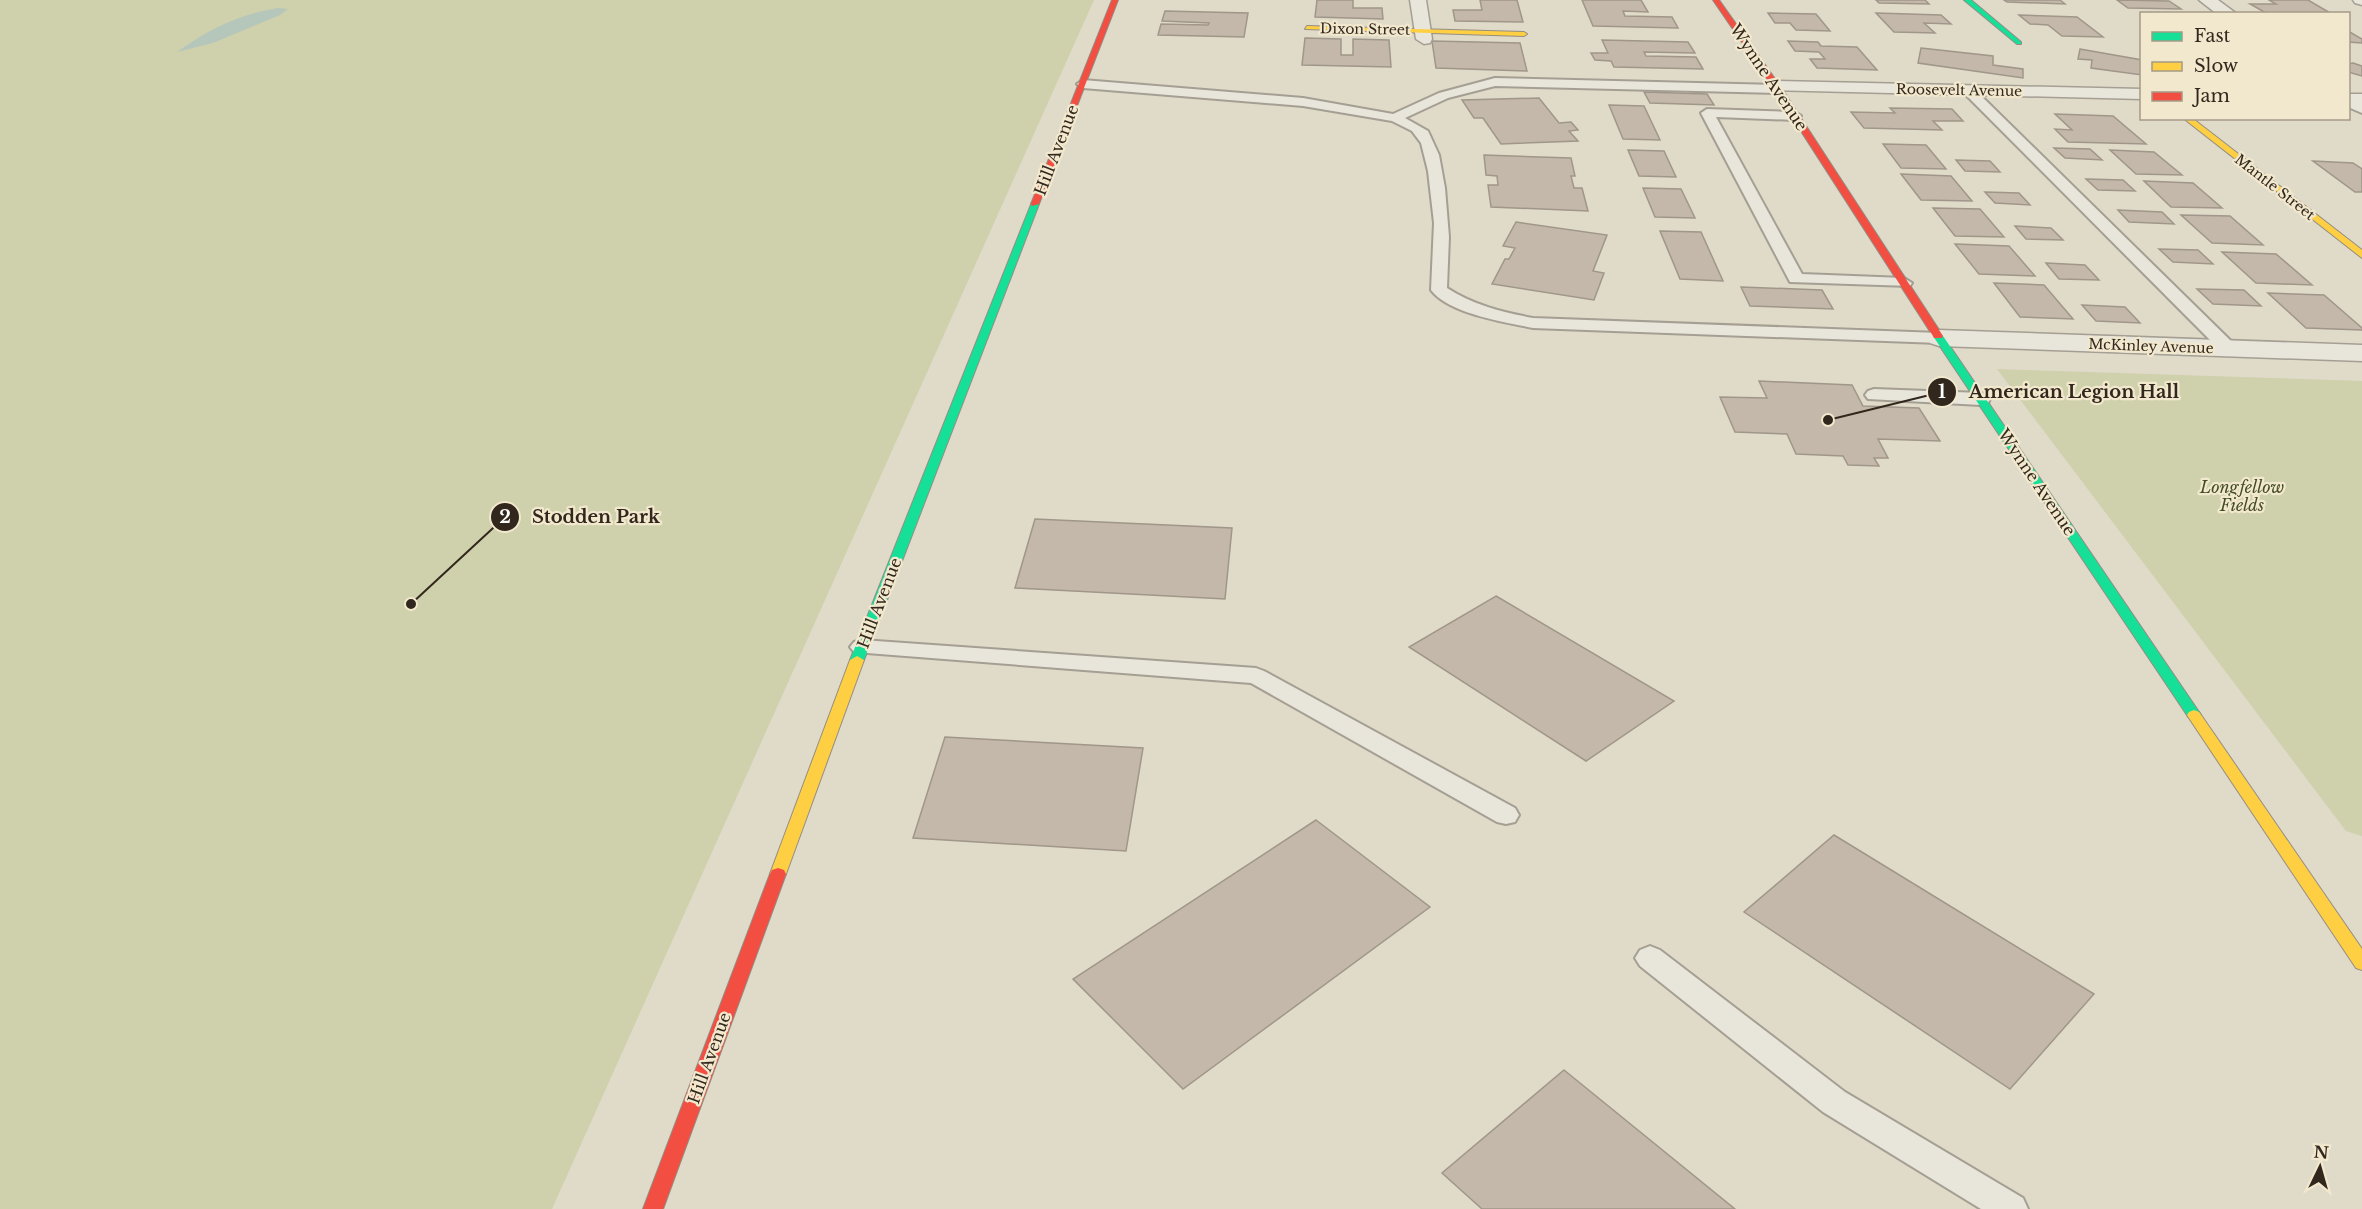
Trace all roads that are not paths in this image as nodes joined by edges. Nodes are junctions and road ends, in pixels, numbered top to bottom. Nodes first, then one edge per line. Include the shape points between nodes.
1 (1115, 0) edge
2 (1418, 0) edge
3 (1716, 0) edge
4 (1967, 0) edge
5 (2207, 0) edge
6 (2226, 12) edge
7 (1307, 28) dead end
8 (1524, 34) dead end
9 (1423, 35) junction
10 (2019, 43) dead end
11 (1083, 84) junction
12 (1777, 87) junction
13 (1968, 90) junction
14 (2140, 94) edge
15 (1795, 116) junction
16 (1395, 118) junction
17 (2190, 120) edge
18 (2362, 255) edge
19 (1904, 283) junction
20 (1939, 338) junction
21 (2228, 348) junction
22 (2362, 353) edge
23 (1874, 395) dead end
24 (1981, 399) junction
25 (862, 647) junction
26 (1506, 815) dead end
27 (2351, 929) edge
28 (1650, 958) dead end
29 (2362, 963) edge
30 (653, 1209) edge
31 (2011, 1209) edge

1 - 11 street, Hill Avenue
2 - 9 street, Dixon Street
3 - 12 street, Wynne Avenue
4 - 10 street
5 - 6 street
7 - 9 street, Dixon Street
8 - 9 street, Dixon Street
11 - 16 lane via 1303,102
11 - 25 street, Hill Avenue
12 - 13 street, Roosevelt Avenue
12 - 15 street, Wynne Avenue
12 - 16 lane via 1495,82 1420,103
13 - 14 street, Roosevelt Avenue
13 - 21 lane
15 - 19 street, Wynne Avenue
15 - 19 lane via 1707,113 1796,279
16 - 20 lane via 1424,136 1433,154 1442,250 1438,290 1455,302 1490,315 1533,323
17 - 18 street, Mantle Street
19 - 20 street, Wynne Avenue
20 - 21 street, McKinley Avenue
20 - 24 street, Wynne Avenue
21 - 22 street, McKinley Avenue
23 - 24 lane
24 - 27 street, Wynne Avenue
25 - 26 lane via 1256,676
25 - 30 street, Hill Avenue
27 - 29 street, Wynne Avenue
28 - 31 lane via 1834,1102

